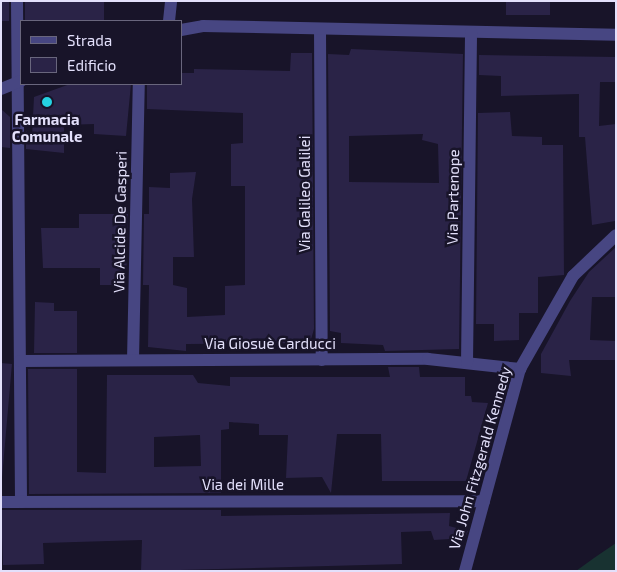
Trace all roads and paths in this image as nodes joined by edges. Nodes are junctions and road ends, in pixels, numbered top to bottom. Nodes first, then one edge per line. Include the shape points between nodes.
1 (17, 1) edge
2 (171, 1) edge
3 (169, 20) edge
4 (320, 29) junction
5 (182, 30) edge
6 (471, 32) junction
7 (616, 35) edge
8 (20, 82) edge
9 (139, 85) edge
10 (1, 89) edge
11 (616, 235) edge
12 (133, 360) junction
13 (322, 360) junction
14 (20, 361) junction
15 (467, 363) junction
16 (520, 369) junction
17 (484, 501) junction
18 (1, 502) edge
19 (21, 502) junction
20 (465, 571) edge

1 - 8 street
2 - 3 street
4 - 5 street via 202,26
4 - 6 street
4 - 13 street, Via Galileo Galilei
6 - 7 street
6 - 15 street, Via Partenope
8 - 10 street
8 - 14 street
9 - 12 street, Via Alcide De Gasperi
11 - 16 street, Via John Fitzgerald Kennedy via 573,276
12 - 13 street, Via Giosuè Carducci
12 - 14 street, Via Giosuè Carducci
13 - 15 street, Via Giosuè Carducci via 428,359
14 - 19 street
15 - 16 street, Via Giosuè Carducci
16 - 17 street, Via John Fitzgerald Kennedy
17 - 19 street, Via dei Mille
17 - 20 street, Via John Fitzgerald Kennedy
18 - 19 street, Via dei Mille

